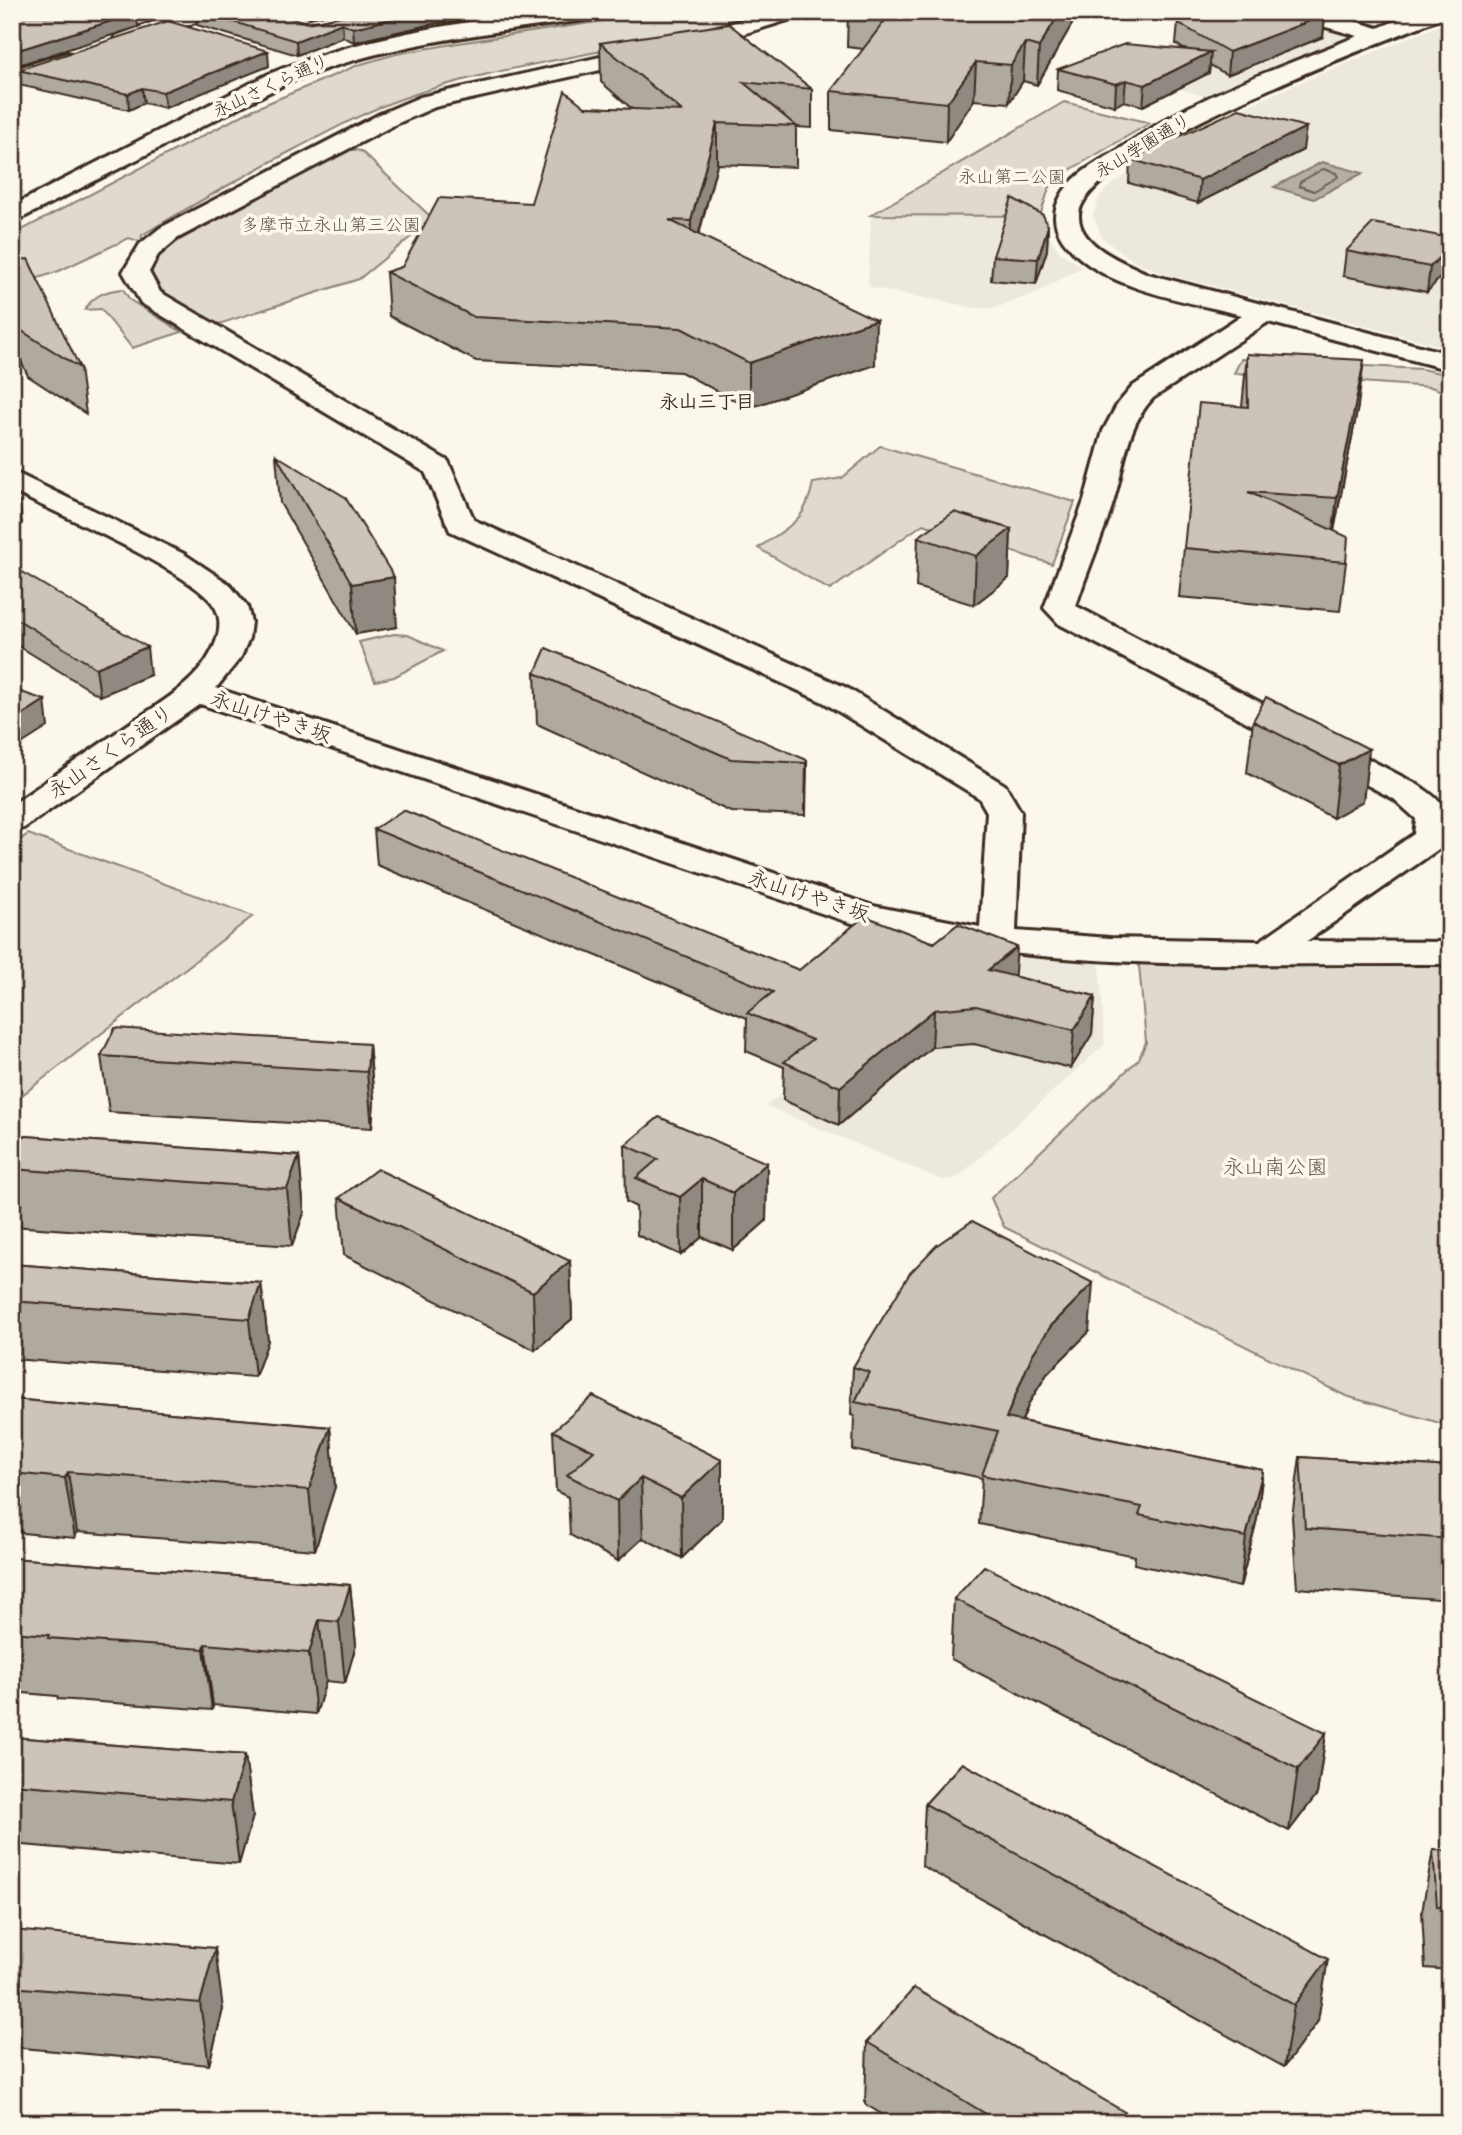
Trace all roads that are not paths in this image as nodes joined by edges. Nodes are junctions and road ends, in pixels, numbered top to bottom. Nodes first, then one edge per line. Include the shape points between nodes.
1 (593, 12) edge
2 (790, 12) edge
3 (1298, 12) edge
4 (1436, 12) edge
5 (133, 15) edge
6 (165, 25) junction
7 (203, 27) edge
8 (1379, 35) junction
9 (269, 56) dead end
10 (305, 67) junction
11 (12, 78) edge
12 (12, 216) edge
13 (1262, 314) junction
14 (1450, 362) edge
15 (12, 480) edge
16 (196, 692) junction
17 (12, 821) edge
18 (997, 940) junction
19 (1271, 950) junction
20 (1450, 953) edge

1 - 10 street, 永山さくら通り via 408,39
2 - 18 street via 686,44 428,102 169,233 150,246 136,272 150,297 438,467 461,525 835,695 993,792 1004,812
3 - 8 street
4 - 8 street, 永山学園通り
5 - 6 street
6 - 7 street
6 - 11 street
8 - 13 street, 永山学園通り via 1181,121 1088,179 1070,200 1066,211 1072,235 1101,262 1139,280
9 - 10 street
10 - 12 street, 永山さくら通り
13 - 14 street, 永山学園通り
13 - 19 street via 1128,406 1115,432 1101,498 1060,608 1406,792 1425,805 1436,821 1428,841
15 - 16 street, 永山さくら通り via 173,560 218,591 231,606 233,638 225,657
16 - 17 street, 永山さくら通り
16 - 18 street, 永山けやき坂 via 861,914
18 - 19 street, 永山けやき坂 via 1193,951
19 - 20 street, 永山けやき坂

